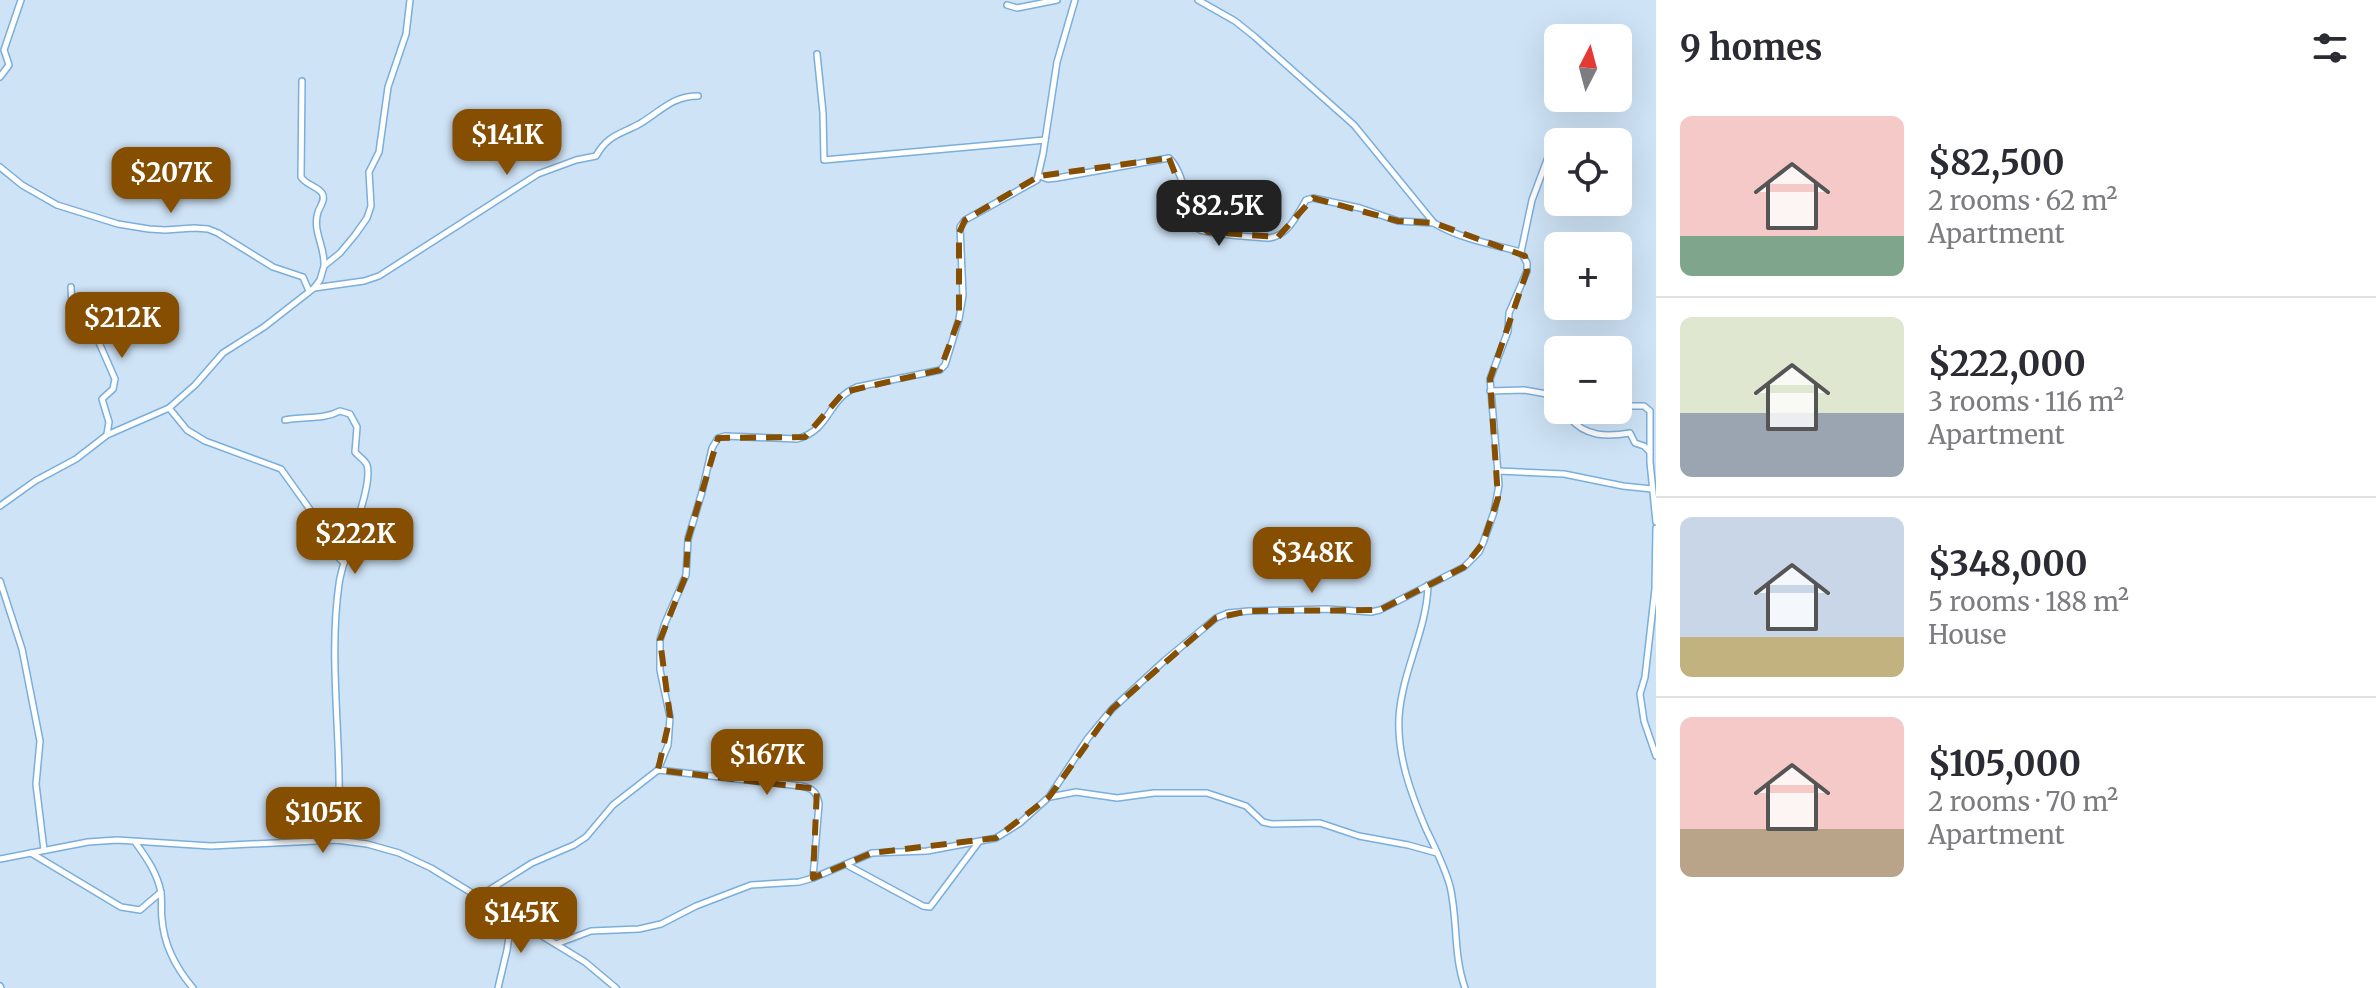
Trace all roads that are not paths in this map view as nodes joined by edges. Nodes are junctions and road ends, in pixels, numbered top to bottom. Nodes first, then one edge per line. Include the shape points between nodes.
1 (21, 0) edge
2 (410, 0) edge
3 (1057, 0) edge
4 (1075, 0) edge
5 (1198, 0) edge
6 (1007, 5) dead end
7 (817, 54) dead end
8 (0, 77) edge
9 (302, 81) dead end
10 (698, 96) dead end
11 (1045, 140) junction
12 (0, 167) edge
13 (1544, 168) edge
14 (1039, 176) junction
15 (1434, 223) junction
16 (1521, 252) junction
17 (324, 266) junction
18 (71, 287) dead end
19 (312, 289) junction
20 (1490, 391) junction
21 (1544, 394) edge
22 (1632, 406) edge
23 (169, 408) junction
24 (285, 420) dead end
25 (1576, 424) edge
26 (107, 435) junction
27 (1652, 450) edge
28 (1498, 471) junction
29 (1652, 489) junction
30 (0, 506) edge
31 (1656, 522) edge
32 (1656, 528) edge
33 (344, 563) junction
34 (0, 581) edge
35 (1428, 585) junction
36 (1656, 756) edge
37 (658, 770) junction
38 (1049, 797) junction
39 (337, 840) junction
40 (134, 841) junction
41 (978, 842) junction
42 (44, 850) junction
43 (30, 853) junction
44 (1438, 854) junction
45 (0, 859) edge
46 (846, 865) junction
47 (813, 878) junction
48 (161, 892) junction
49 (478, 897) junction
50 (512, 916) junction
51 (556, 944) junction
52 (193, 988) edge
53 (498, 988) edge
54 (616, 988) edge
55 (1465, 988) edge

1 - 8 street via 4,50 9,65
2 - 17 street via 406,34 388,87 379,152 369,172 371,206 355,235
3 - 6 street
4 - 11 street via 1057,62
5 - 15 street via 1255,37 1354,125
7 - 11 street via 824,160
9 - 17 street via 301,177 322,193 316,230
10 - 19 street via 664,105 611,137 596,156 538,174 379,276
11 - 14 street
12 - 19 street via 48,201 90,216 149,229 218,233 273,267 303,277
13 - 16 street
14 - 15 street via 1057,178 1169,158 1179,171 1193,220 1208,232 1278,237 1313,198 1398,221
14 - 37 street via 960,227 963,295 950,357 940,370 844,392 816,431 805,437 718,438 688,539 686,575 660,640 670,717 668,745
15 - 16 street
16 - 20 street via 1527,271 1509,313
17 - 19 street
18 - 26 street via 72,308 98,337 115,379 102,399
19 - 23 street via 223,353
20 - 21 street
20 - 28 street
22 - 27 street via 1650,411
23 - 26 street
23 - 33 street via 187,430 205,441 281,469 311,511 324,543
24 - 33 street via 343,411 355,421 355,452 368,469
25 - 27 street via 1594,434 1630,433 1635,443
26 - 30 street
27 - 29 street
28 - 29 street via 1564,474
28 - 35 street via 1494,512 1479,552 1464,567
29 - 31 street
32 - 36 street via 1655,589 1640,694
33 - 39 street via 337,617
34 - 42 street via 22,649 38,728 36,784
35 - 38 street via 1371,612 1249,611 1216,618 1112,709
35 - 44 street via 1428,603 1403,690 1399,737 1411,792
37 - 47 street via 814,791 819,804
37 - 49 street via 613,805 586,837
38 - 41 street via 1009,831
38 - 44 street via 1076,792 1117,798 1207,793 1246,806 1263,822 1320,823
39 - 40 street via 211,846
39 - 49 street via 399,853
40 - 42 street
40 - 48 street
41 - 46 street via 872,853
41 - 46 street via 930,907
42 - 43 street
43 - 45 street
43 - 48 street via 121,907 140,910
44 - 55 street via 1454,907 1457,960
46 - 47 street
47 - 51 street via 751,885 661,924 591,931
48 - 52 street via 164,938
49 - 50 street
50 - 51 street
50 - 53 street
51 - 54 street

